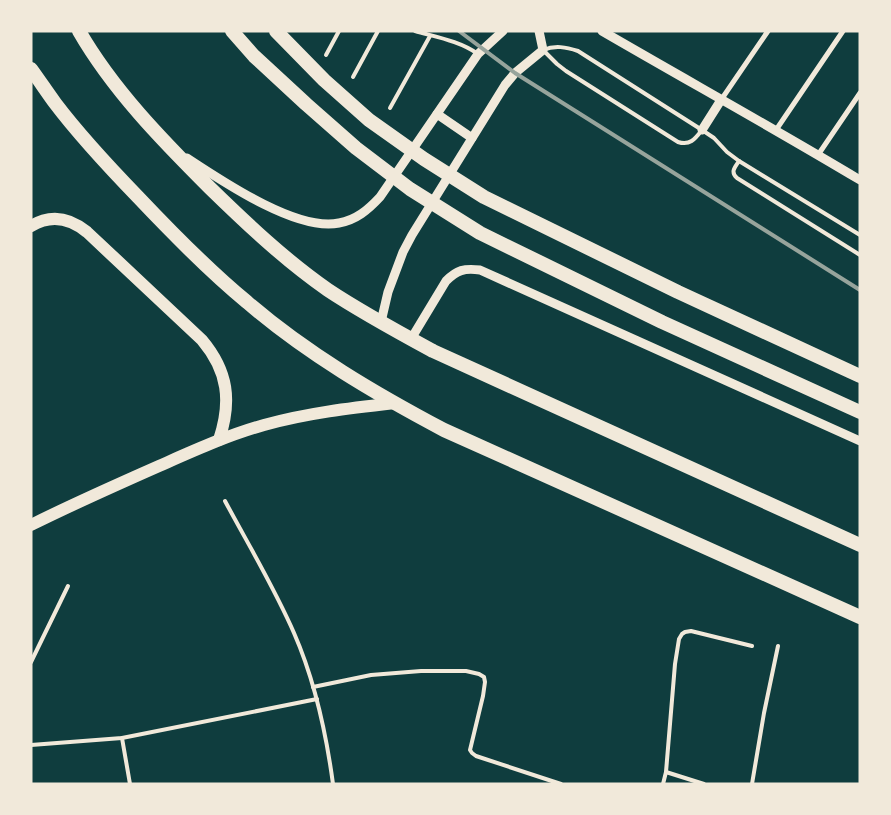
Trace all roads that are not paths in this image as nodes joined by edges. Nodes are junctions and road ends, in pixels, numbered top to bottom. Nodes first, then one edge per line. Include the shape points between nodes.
1 (79, 31) edge
2 (232, 31) edge
3 (276, 31) edge
4 (340, 31) edge
5 (378, 31) edge
6 (415, 31) edge
7 (503, 31) edge
8 (539, 31) edge
9 (602, 31) edge
10 (768, 31) edge
11 (844, 31) edge
12 (430, 36) junction
13 (543, 50) junction
14 (478, 54) junction
15 (326, 55) dead end
16 (31, 69) edge
17 (353, 77) dead end
18 (860, 93) edge
19 (721, 100) junction
20 (390, 108) dead end
21 (437, 114) junction
22 (702, 130) junction
23 (776, 130) junction
24 (472, 138) junction
25 (167, 145) junction
26 (818, 155) junction
27 (739, 161) junction
28 (860, 180) edge
29 (31, 226) edge
30 (860, 235) edge
31 (860, 255) edge
32 (381, 322) junction
33 (411, 339) junction
34 (860, 376) edge
35 (395, 403) junction
36 (860, 412) edge
37 (219, 440) junction
38 (860, 441) edge
39 (225, 500) dead end
40 (31, 525) edge
41 (860, 545) edge
42 (68, 586) dead end
43 (860, 618) edge
44 (752, 646) dead end
45 (778, 646) dead end
46 (31, 662) edge
47 (313, 686) junction
48 (317, 699) junction
49 (122, 738) junction
50 (31, 745) edge
51 (666, 772) junction
52 (130, 784) edge
53 (334, 784) edge
54 (561, 784) edge
55 (663, 784) edge
56 (704, 784) edge
57 (752, 784) edge

1 - 25 highway via 110,78
2 - 36 highway via 254,56 356,148 410,189 480,233 662,322
3 - 34 highway via 324,80 370,120 484,197
4 - 15 lane
5 - 17 lane
6 - 12 lane
7 - 14 street
8 - 13 street
9 - 19 street
10 - 19 street
11 - 23 street
12 - 14 lane
12 - 20 lane
13 - 22 lane via 559,46 578,51
13 - 22 lane via 566,71 678,142 688,144
13 - 24 street via 505,84
14 - 21 street
16 - 35 highway via 98,155 208,268 286,332 355,380
18 - 26 street
19 - 22 street
19 - 23 street
21 - 24 street
21 - 25 street via 380,197 354,218 338,223 305,221 277,210 237,190
22 - 27 lane
23 - 26 street
24 - 32 street via 412,235 388,292
25 - 32 highway via 258,235 328,289
26 - 28 street
27 - 30 lane
27 - 31 lane via 733,171 736,178
29 - 37 main road via 51,219 79,225 202,340 216,359 227,396 227,411
32 - 33 highway
33 - 38 street via 446,281 461,270 480,270
33 - 41 highway
35 - 37 main road via 303,416
35 - 43 highway via 472,443
37 - 40 main road
39 - 47 lane via 281,604
42 - 46 lane
44 - 51 lane via 692,631 682,634 675,664
45 - 57 lane
47 - 48 lane
47 - 54 lane via 371,675 421,671 479,674 485,682 470,750 472,753
48 - 49 lane
48 - 53 lane
49 - 50 lane
49 - 52 lane
51 - 55 lane
51 - 56 lane

